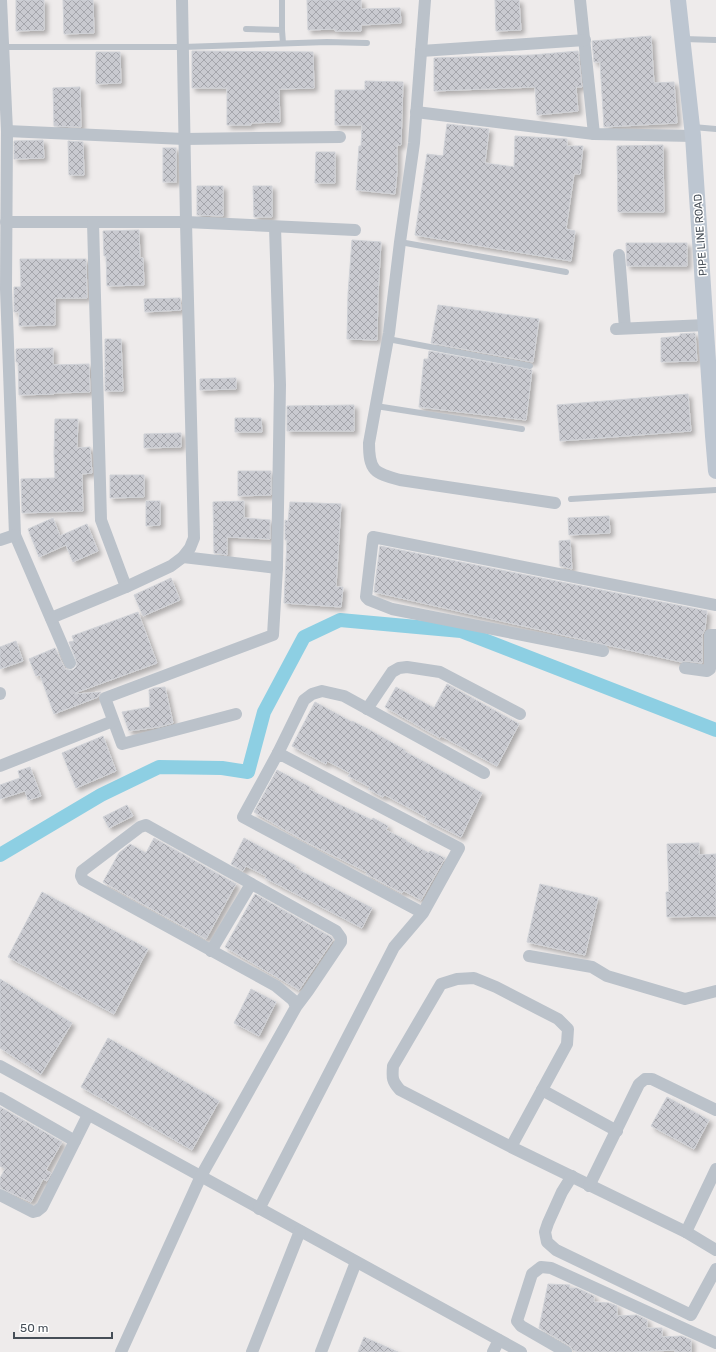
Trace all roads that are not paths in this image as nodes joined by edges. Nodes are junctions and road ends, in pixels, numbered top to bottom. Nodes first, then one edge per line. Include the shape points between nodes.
1 (1, 0) edge
2 (182, 0) edge
3 (282, 0) edge
4 (425, 0) edge
5 (580, 0) edge
6 (678, 0) edge
7 (246, 29) dead end
8 (282, 30) junction
9 (682, 39) junction
10 (585, 40) junction
11 (716, 40) edge
12 (283, 43) junction
13 (368, 43) dead end
14 (183, 46) junction
15 (3, 47) junction
16 (421, 51) junction
17 (416, 112) junction
18 (716, 129) edge
19 (6, 131) junction
20 (693, 132) junction
21 (594, 134) junction
22 (340, 137) dead end
23 (184, 139) junction
24 (6, 222) junction
25 (93, 222) junction
26 (186, 222) junction
27 (275, 227) junction
28 (355, 230) dead end
29 (400, 242) junction
30 (619, 255) dead end
31 (566, 272) dead end
32 (3, 289) edge
33 (706, 325) junction
34 (388, 339) junction
35 (530, 366) dead end
36 (5, 382) edge
37 (376, 406) junction
38 (522, 429) dead end
39 (714, 436) edge
40 (716, 471) edge
41 (716, 490) edge
42 (571, 499) dead end
43 (555, 503) dead end
44 (15, 534) junction
45 (0, 540) edge
46 (183, 557) junction
47 (277, 568) junction
48 (126, 587) junction
49 (716, 605) edge
50 (51, 618) junction
51 (716, 635) edge
52 (603, 651) dead end
53 (713, 653) edge
54 (70, 663) dead end
55 (685, 668) dead end
56 (367, 709) junction
57 (236, 714) dead end
58 (520, 714) dead end
59 (113, 721) junction
60 (278, 753) junction
61 (0, 766) edge
62 (484, 774) dead end
63 (252, 884) junction
64 (423, 913) junction
65 (211, 951) junction
66 (529, 956) dead end
67 (716, 991) edge
68 (296, 1007) junction
69 (0, 1066) edge
70 (542, 1090) junction
71 (0, 1098) edge
72 (716, 1110) edge
73 (88, 1114) junction
74 (617, 1130) junction
75 (75, 1142) junction
76 (511, 1147) junction
77 (716, 1168) edge
78 (201, 1176) junction
79 (572, 1176) junction
80 (589, 1186) junction
81 (0, 1195) edge
82 (259, 1208) junction
83 (300, 1231) junction
84 (686, 1232) junction
85 (716, 1250) edge
86 (356, 1262) junction
87 (716, 1269) edge
88 (499, 1340) junction
89 (716, 1343) edge
90 (553, 1349) edge
91 (121, 1352) edge
92 (252, 1352) edge
93 (321, 1352) edge
94 (494, 1352) edge
95 (521, 1352) edge
96 (566, 1352) edge

1 - 15 street
2 - 14 street
3 - 8 lane
4 - 16 street
5 - 10 street
6 - 9 street, PIPE LINE ROAD
7 - 8 lane
8 - 12 lane
9 - 11 lane
9 - 20 street, PIPE LINE ROAD
10 - 16 street
10 - 21 street
12 - 13 lane
12 - 14 lane
14 - 15 lane
14 - 23 street
15 - 19 street
16 - 17 street
17 - 21 street
17 - 29 street
18 - 20 lane
19 - 23 street
19 - 24 street
20 - 21 street
20 - 33 street, PIPE LINE ROAD
22 - 23 street
23 - 26 street
24 - 25 street
24 - 32 street
25 - 26 street
25 - 48 street via 101,520
26 - 27 street
26 - 46 street via 194,538
27 - 28 street
27 - 47 street via 280,384
29 - 31 lane
29 - 34 street
30 - 33 street via 620,329
32 - 36 street
33 - 39 street, PIPE LINE ROAD
34 - 35 lane
34 - 37 street
36 - 44 street
37 - 38 lane
37 - 43 street via 369,443 369,459 374,470 383,476
39 - 40 street, PIPE LINE ROAD
41 - 42 lane
44 - 45 street
44 - 50 street
46 - 47 street
46 - 48 street
47 - 59 street via 273,635 105,698
48 - 50 street
49 - 52 street via 373,537 366,597 369,600 392,609
50 - 54 street
51 - 53 street via 710,635
53 - 55 street via 710,669 706,671
56 - 58 street via 392,672 407,667 440,672
56 - 60 street via 335,693 322,691 312,694 304,700
56 - 62 street
57 - 59 street via 122,744
59 - 61 street
60 - 64 street via 243,817
60 - 64 street via 459,848
63 - 65 street
63 - 65 street via 146,825 82,871 82,880
63 - 68 street via 336,931 341,938 341,942
64 - 82 street via 394,947
65 - 68 street via 276,986 293,1000
66 - 67 street via 592,967 607,976 685,999
68 - 78 street
69 - 73 street
70 - 74 street
70 - 76 street
70 - 76 street via 567,1044 568,1029 558,1019 474,978 441,984 393,1066 393,1082 400,1090
71 - 75 street
72 - 74 street via 652,1078 645,1079 639,1084
73 - 75 street
73 - 78 street
74 - 80 street
75 - 81 street via 42,1207 37,1211 32,1212
76 - 79 street
77 - 84 street
78 - 82 street
78 - 91 street
79 - 80 street
79 - 87 street via 545,1232 547,1242 556,1250 691,1315
80 - 84 street
82 - 83 street
83 - 86 street
83 - 92 street
84 - 85 street
86 - 88 street
86 - 93 street
88 - 94 street
88 - 95 street
89 - 90 street via 551,1268 541,1267 532,1274 517,1321
90 - 96 street

